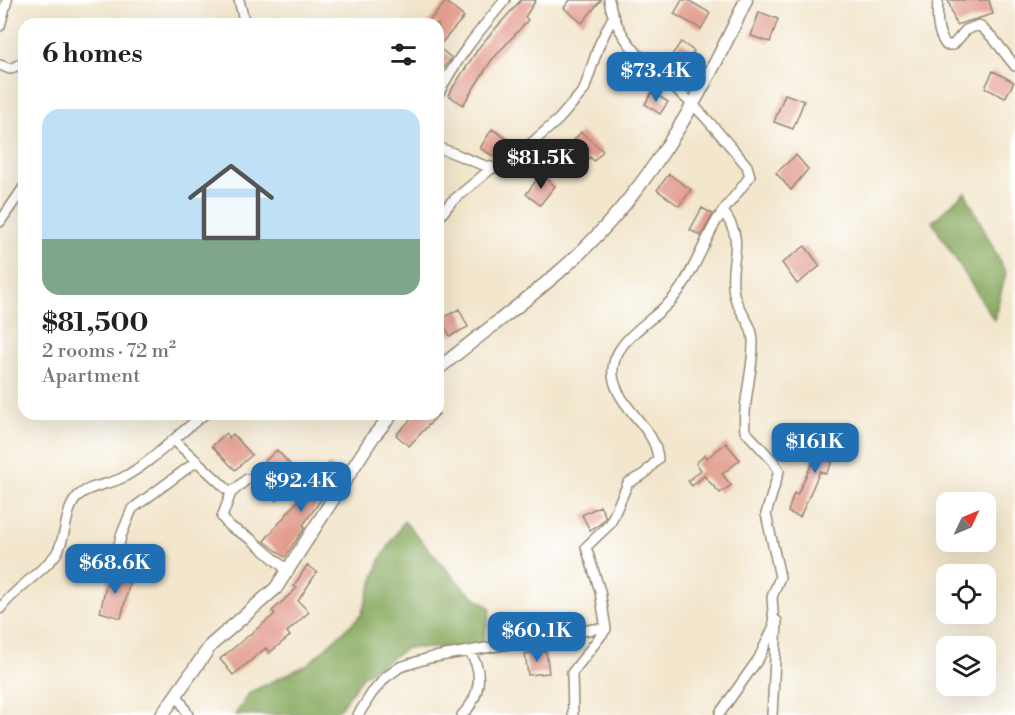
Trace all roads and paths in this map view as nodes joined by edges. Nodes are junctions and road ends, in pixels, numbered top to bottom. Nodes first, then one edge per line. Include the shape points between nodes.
1 (7, 0) edge
2 (239, 0) edge
3 (505, 0) edge
4 (609, 0) edge
5 (746, 0) edge
6 (938, 0) edge
7 (244, 18) edge
8 (612, 19) junction
9 (0, 26) edge
10 (0, 65) edge
11 (18, 65) edge
12 (1015, 66) edge
13 (444, 82) edge
14 (693, 104) junction
15 (444, 150) edge
16 (492, 168) junction
17 (18, 196) edge
18 (444, 211) edge
19 (723, 211) junction
20 (0, 222) edge
21 (444, 364) edge
22 (198, 420) edge
23 (387, 420) edge
24 (175, 441) junction
25 (197, 461) junction
26 (247, 479) dead end
27 (231, 493) junction
28 (114, 568) dead end
29 (287, 570) junction
30 (0, 609) edge
31 (773, 610) junction
32 (606, 629) junction
33 (468, 651) junction
34 (177, 693) junction
35 (720, 713) dead end
36 (162, 715) edge
37 (188, 715) edge
38 (358, 715) edge
39 (462, 715) edge
40 (573, 715) edge
41 (772, 715) edge

1 - 9 street
2 - 7 street
3 - 13 street via 483,24
4 - 8 street
5 - 14 main road
6 - 12 street via 937,22 946,45 953,45 966,30 979,25
8 - 14 street via 633,49
8 - 16 street via 598,45 584,90 572,106 503,168
10 - 11 street via 10,69
14 - 19 street via 750,171
14 - 21 main road via 644,182 585,248
15 - 16 street
16 - 18 street
17 - 20 street
19 - 31 street via 737,232 734,295 753,336 745,431 779,471 766,514 780,577 772,597
19 - 32 street via 676,295 613,361 618,396 648,435 658,456 654,465 628,483 610,524 586,547 600,591
22 - 24 street
23 - 29 main road
24 - 25 street
24 - 30 street via 121,479 81,494 72,503 55,555
25 - 27 street
25 - 28 street via 132,509
26 - 27 street
27 - 29 street via 222,517
29 - 34 main road via 276,588 216,639
31 - 35 street via 774,626 766,644
31 - 41 street via 779,624
32 - 33 street
32 - 40 street via 572,673
33 - 38 street via 400,667 386,677
33 - 39 street via 477,661 478,677 473,704
34 - 36 main road
34 - 37 street

